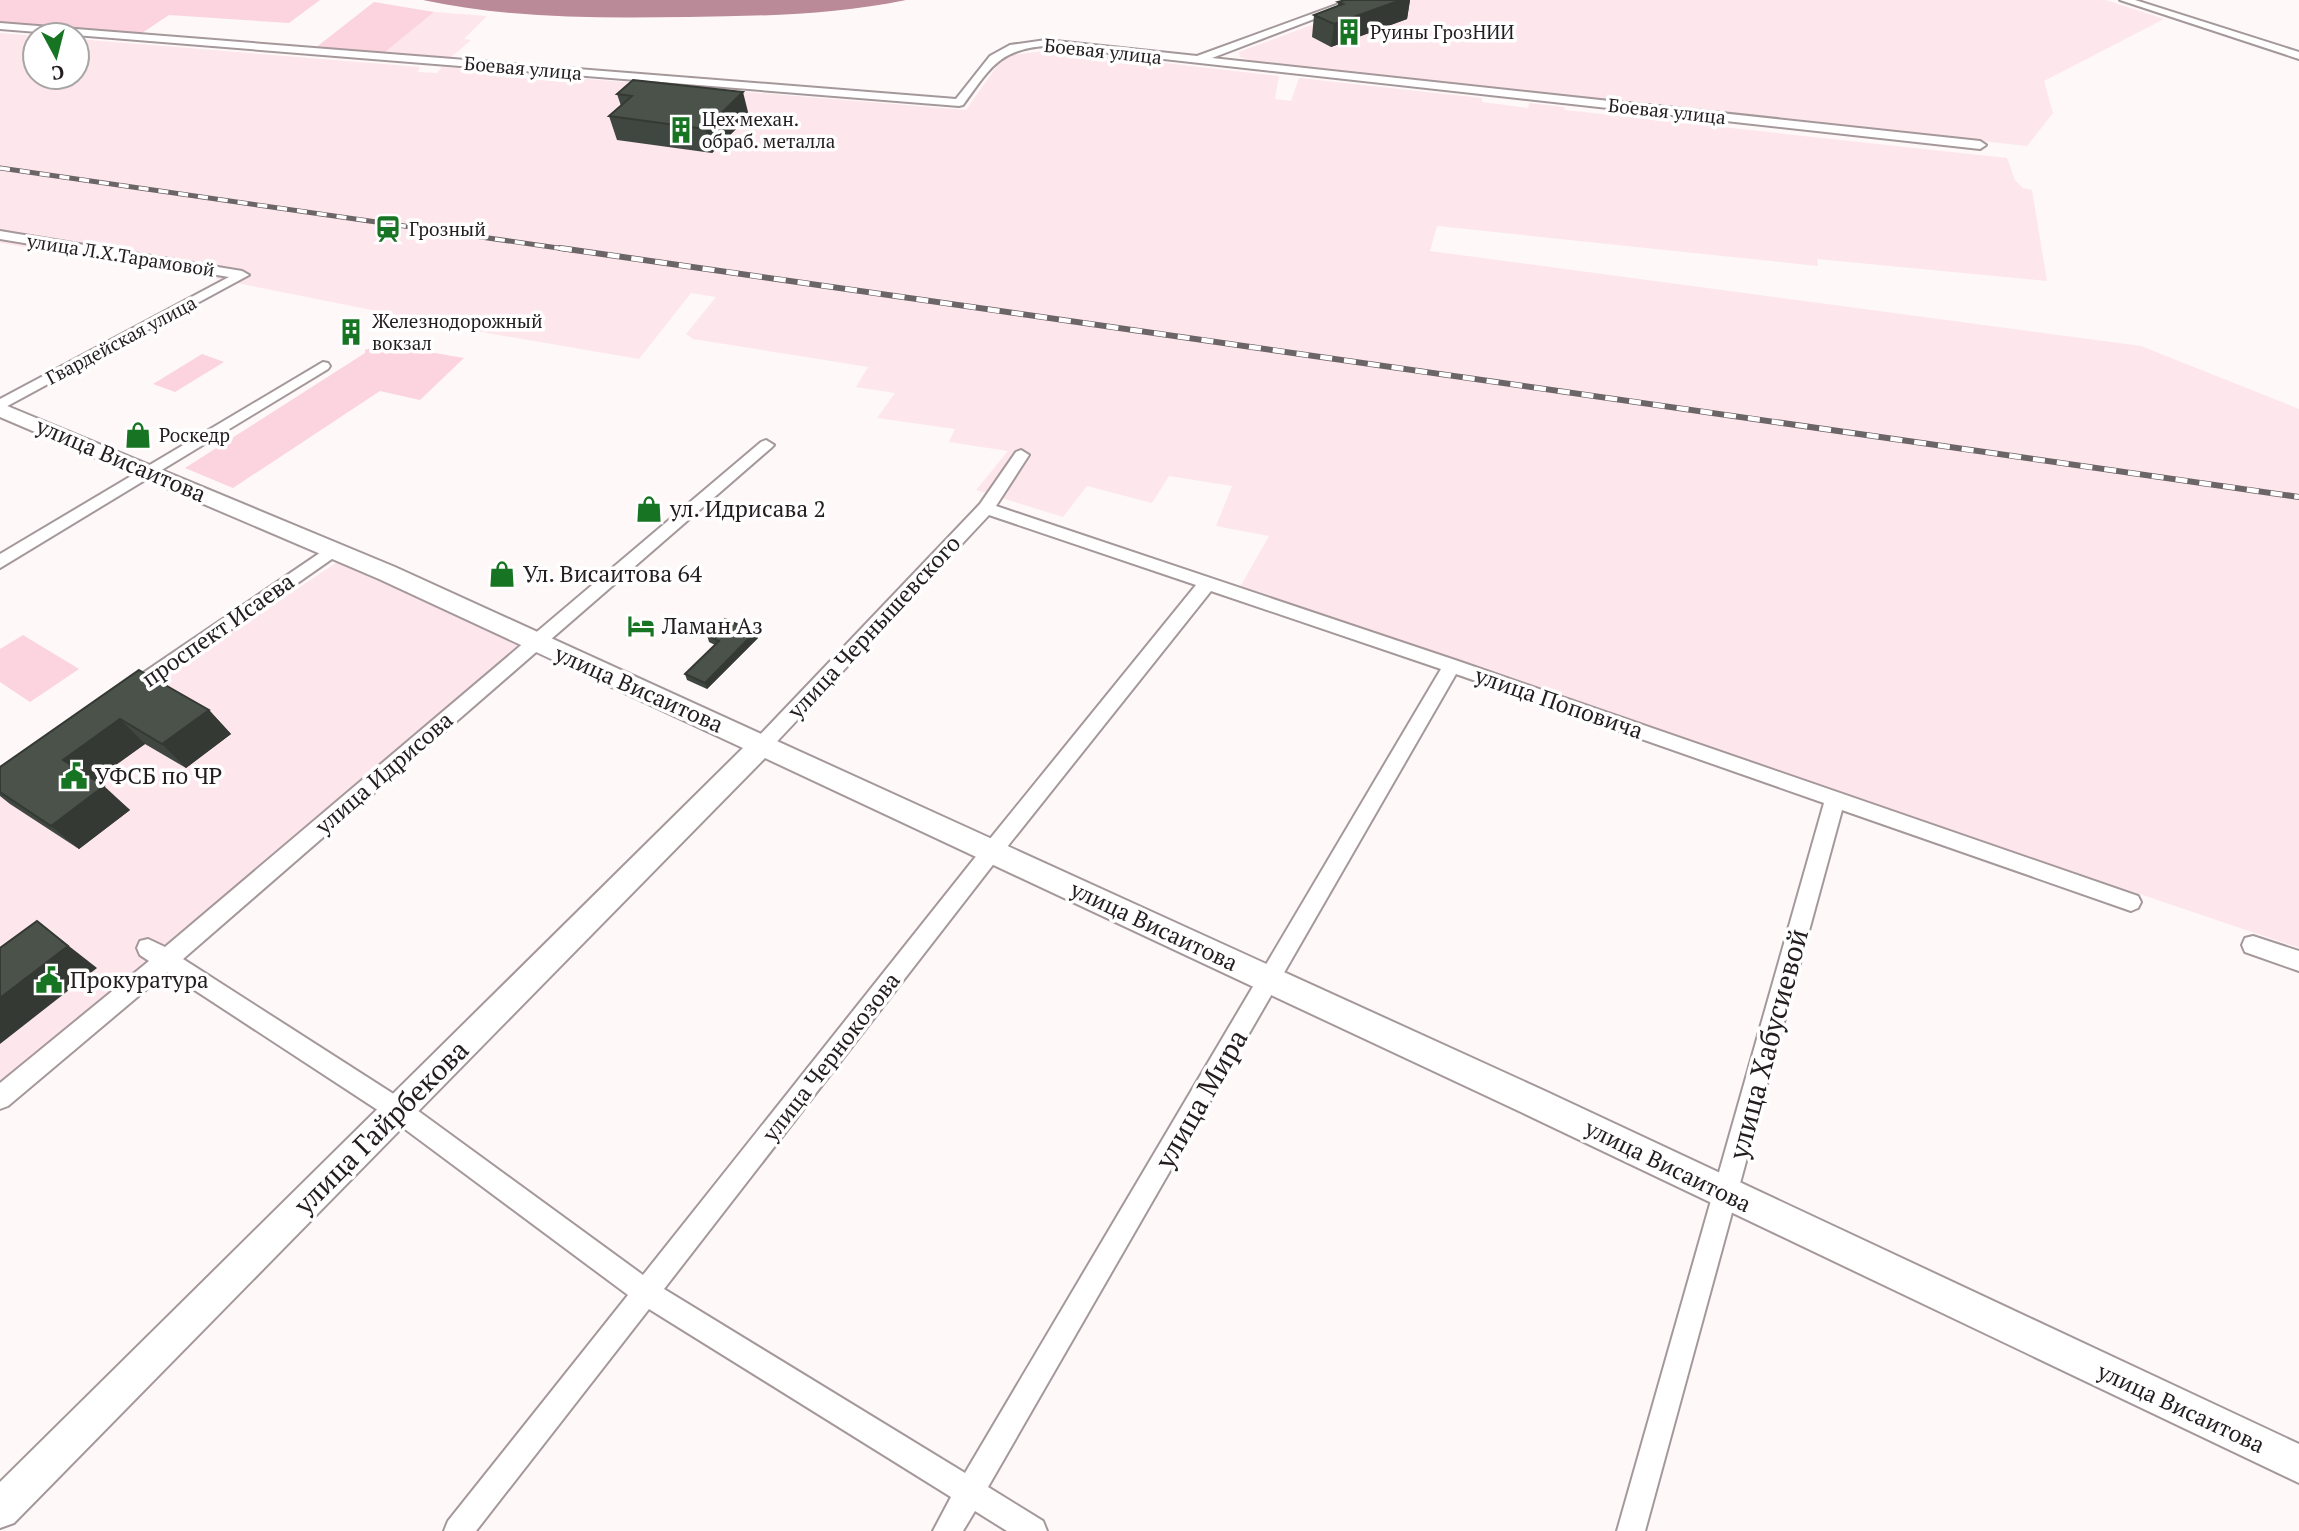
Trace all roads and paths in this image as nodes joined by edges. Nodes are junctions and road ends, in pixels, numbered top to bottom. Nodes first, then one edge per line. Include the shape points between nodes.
1 (1359, 0) edge
2 (2125, 0) edge
3 (0, 26) edge
4 (2299, 56) edge
5 (1195, 61) junction
6 (1980, 145) dead end
7 (0, 235) edge
8 (242, 275) joint
9 (323, 366) dead end
10 (0, 407) edge
11 (766, 446) dead end
12 (1020, 455) dead end
13 (150, 472) junction
14 (985, 508) junction
15 (332, 550) junction
16 (0, 562) edge
17 (1206, 585) junction
18 (536, 643) junction
19 (1452, 666) junction
20 (120, 698) edge
21 (762, 745) junction
22 (1835, 798) junction
23 (992, 851) junction
24 (2131, 902) dead end
25 (2253, 945) dead end
26 (157, 954) junction
27 (2299, 961) edge
28 (1271, 980) junction
29 (0, 1098) edge
30 (398, 1110) junction
31 (1726, 1195) junction
32 (648, 1293) junction
33 (2299, 1464) edge
34 (972, 1491) junction
35 (0, 1509) edge
36 (458, 1531) edge
37 (947, 1531) edge
38 (1033, 1531) edge
39 (1631, 1531) edge

1 - 5 street
2 - 4 street
3 - 5 street, Боевая улица via 959,103 998,52 1016,44 1046,43
5 - 6 street, Боевая улица
7 - 8 street, улица Л.Х.Тарамовой
8 - 10 street, Гвардейская улица
9 - 13 street
10 - 13 main road, улица Висаитова
11 - 18 street, улица Идрисова
12 - 14 street, улица Чернышевского
13 - 15 main road, улица Висаитова
13 - 16 street
14 - 17 street, улица Поповича
14 - 21 street, улица Чернышевского
15 - 18 main road, улица Висаитова
15 - 20 street, проспект Исаева
17 - 19 street, улица Поповича
17 - 23 street, улица Чернокозова
18 - 21 main road, улица Висаитова
18 - 26 street, улица Идрисова
19 - 22 street, улица Поповича
19 - 28 street, улица Мира
21 - 23 main road, улица Висаитова
21 - 30 main road, улица Гайрбекова
22 - 24 street, улица Поповича
22 - 31 street, улица Хабусиевой
23 - 28 main road, улица Висаитова
23 - 32 street, улица Чернокозова
25 - 27 street
26 - 29 street, улица Идрисова
26 - 30 street
28 - 31 main road, улица Висаитова
28 - 34 street, улица Мира
30 - 32 street
30 - 35 main road, улица Гайрбекова
31 - 33 main road, улица Висаитова
31 - 39 street, улица Хабусиевой
32 - 34 street
32 - 36 street, улица Чернокозова
34 - 37 street, улица Мира
34 - 38 street

